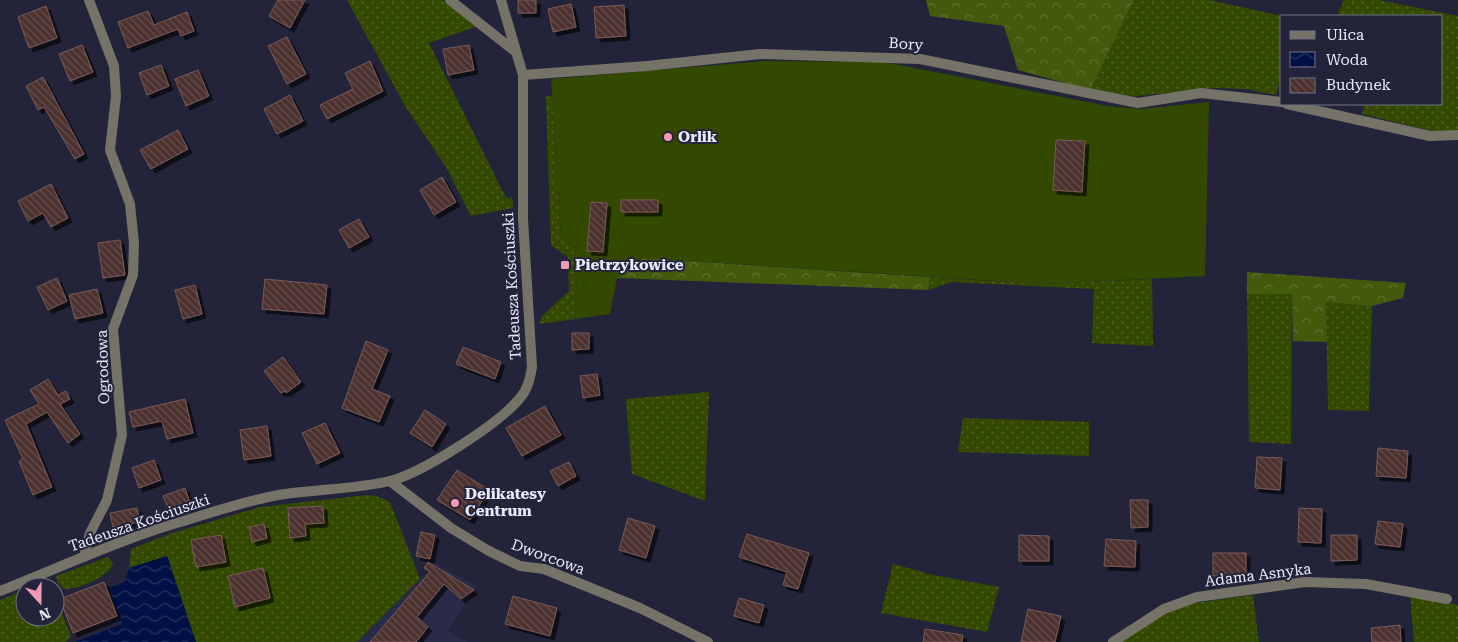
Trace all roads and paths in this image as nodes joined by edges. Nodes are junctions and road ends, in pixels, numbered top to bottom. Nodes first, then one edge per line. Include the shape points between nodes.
1 (89, 0) edge
2 (450, 0) edge
3 (501, 0) edge
4 (516, 52) junction
5 (523, 75) junction
6 (1280, 102) edge
7 (1291, 105) edge
8 (1458, 135) edge
9 (390, 481) junction
10 (84, 557) junction
11 (0, 592) edge
12 (1447, 599) dead end
13 (708, 642) edge
14 (1113, 642) edge

1 - 10 street, Ogrodowa via 114,66 116,96 110,150 130,204 134,243 133,275 113,330 122,435 107,500 90,532
2 - 4 street
3 - 4 street, Tadeusza Kościuszki
4 - 5 street, Tadeusza Kościuszki
5 - 6 street, Bory via 760,54 911,58 1138,103 1201,93
5 - 9 street, Tadeusza Kościuszki via 523,219 532,367 528,384 520,398 495,420 433,462
7 - 8 street via 1430,136
9 - 10 street, Tadeusza Kościuszki via 284,494 185,520
9 - 13 street, Dworcowa via 451,528 489,551 520,566 544,569 640,608
10 - 11 street, Tadeusza Kościuszki
12 - 14 street, Adama Asnyka via 1366,584 1306,582 1197,597 1164,609

